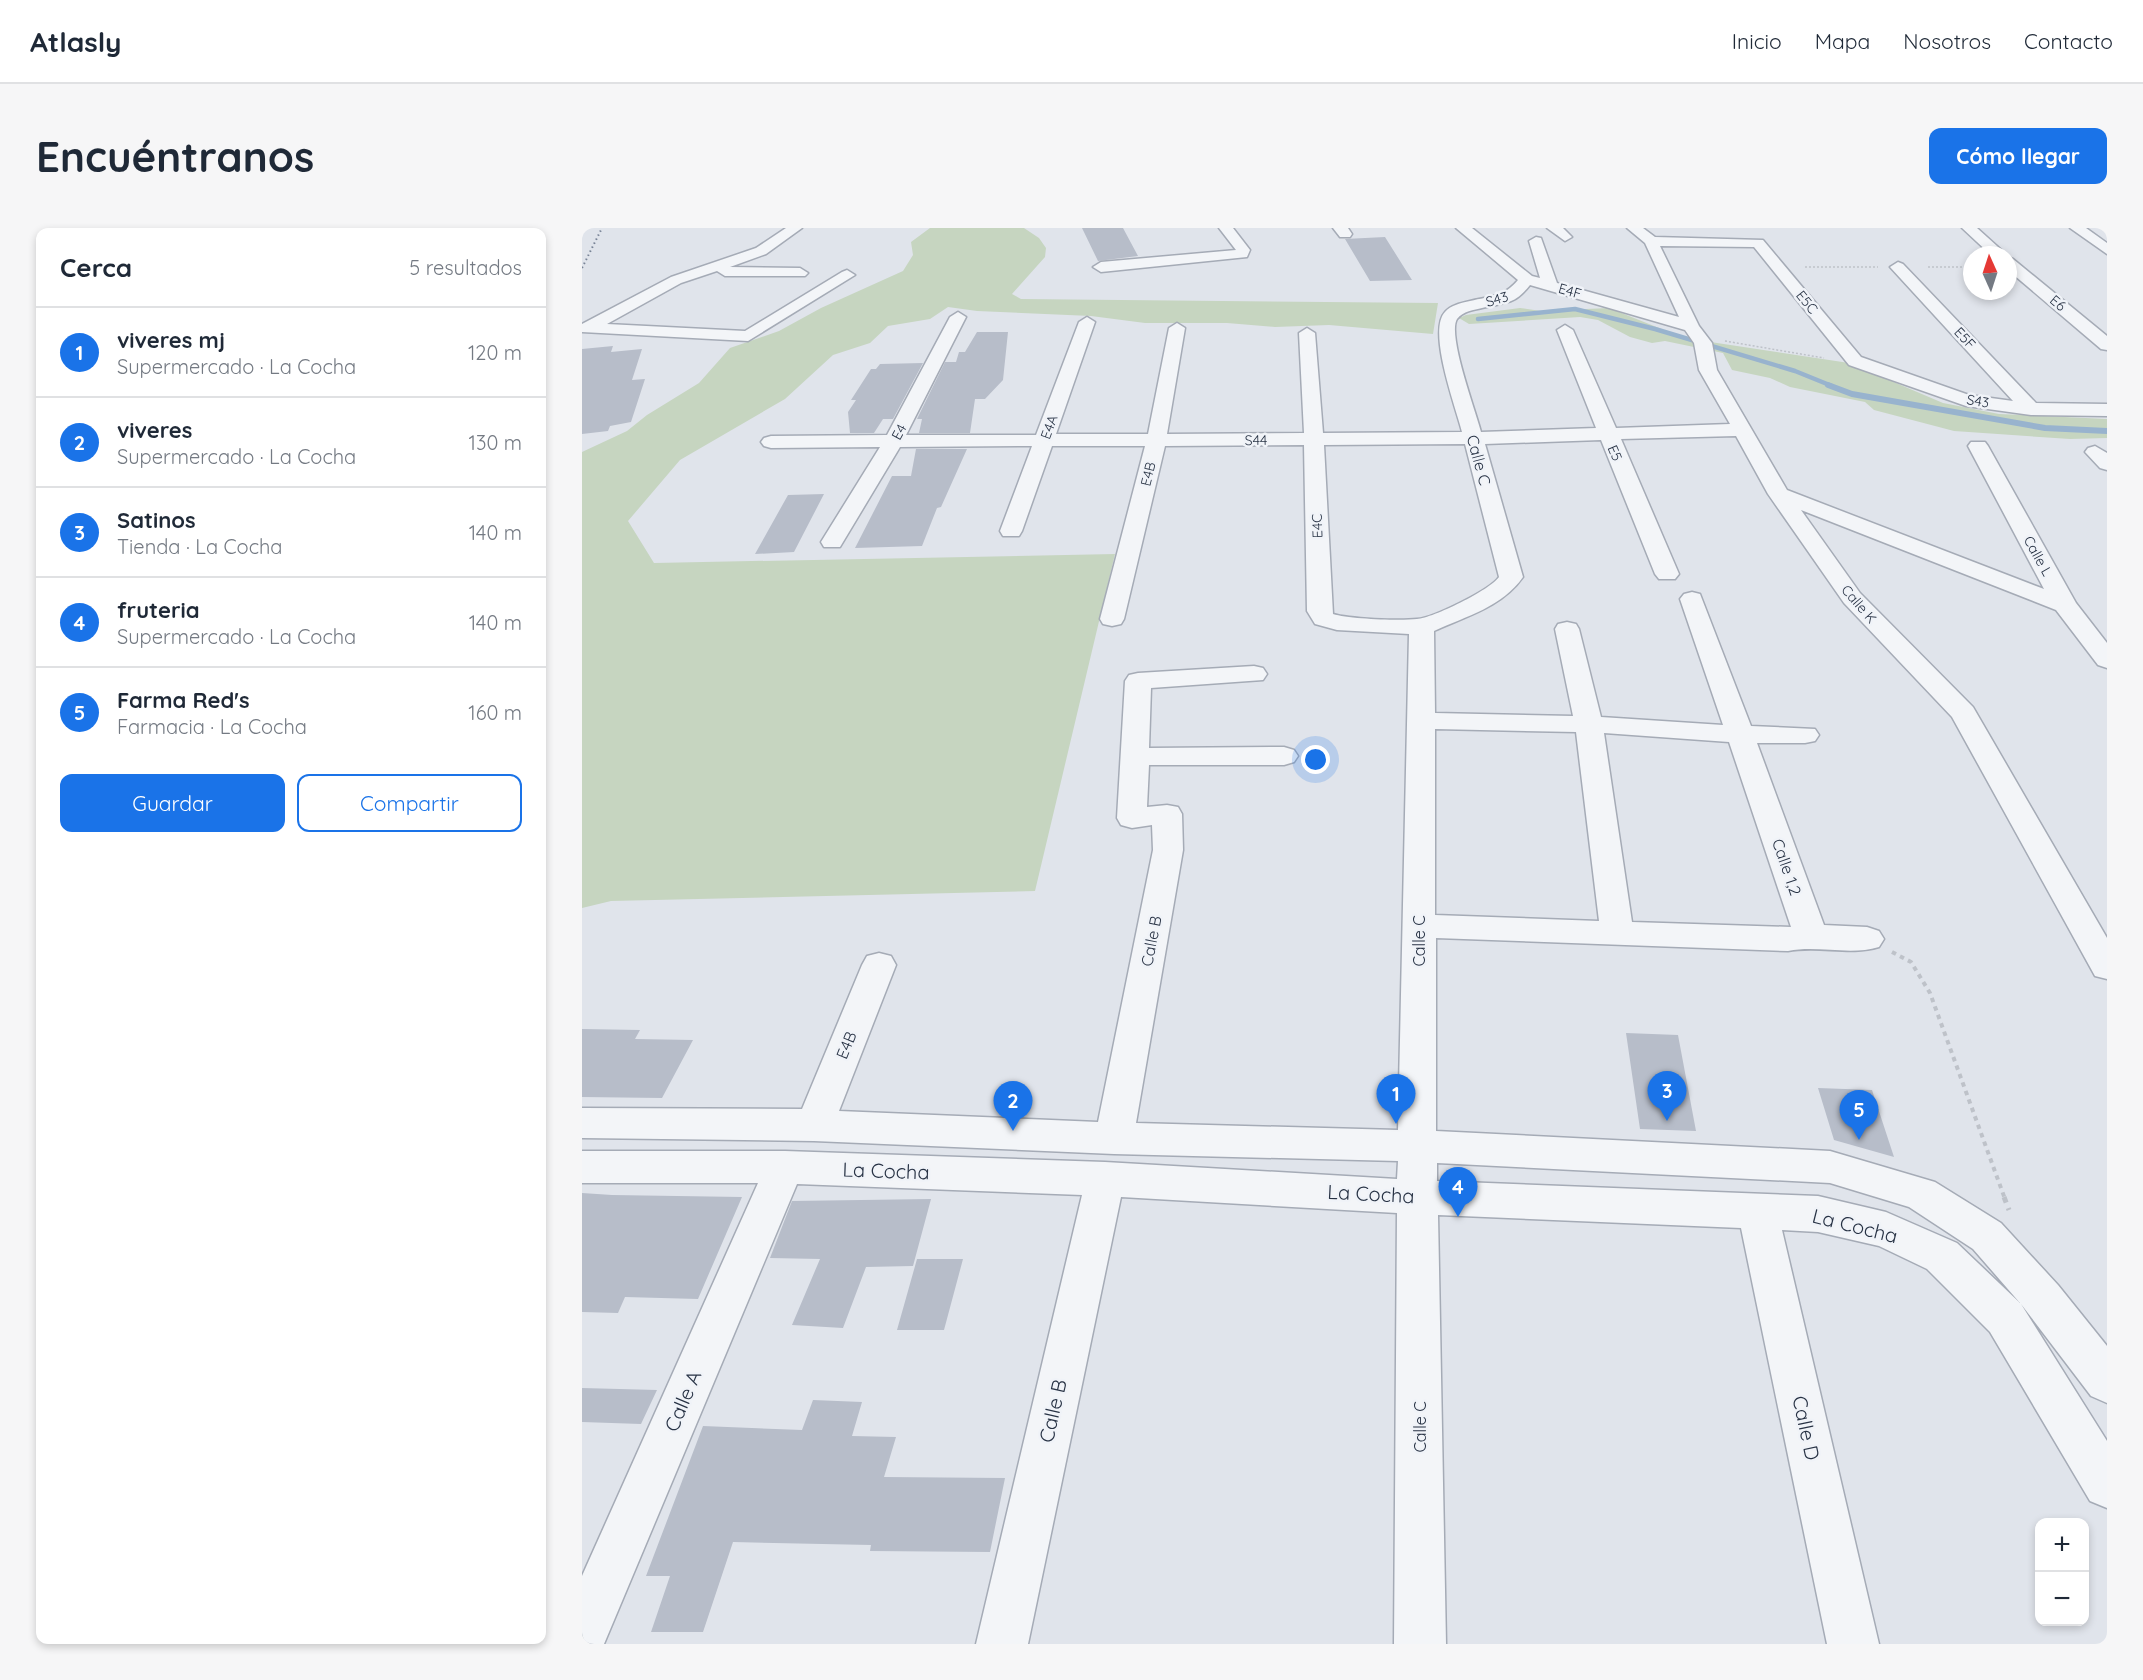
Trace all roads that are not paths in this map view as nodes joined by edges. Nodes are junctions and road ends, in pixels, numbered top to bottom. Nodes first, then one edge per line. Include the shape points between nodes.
1 (795, 228) edge
2 (1226, 228) edge
3 (1634, 228) edge
4 (1668, 228) edge
5 (2077, 228) edge
6 (1966, 230) edge
7 (1474, 231) edge
8 (1536, 241) dead end
9 (1651, 241) junction
10 (1988, 246) edge
11 (2107, 250) edge
12 (1101, 267) dead end
13 (1898, 267) dead end
14 (705, 270) junction
15 (2017, 270) edge
16 (800, 273) dead end
17 (847, 275) dead end
18 (1527, 279) junction
19 (1550, 285) junction
20 (1462, 308) joint
21 (958, 317) dead end
22 (1087, 322) dead end
23 (586, 328) edge
24 (1177, 328) dead end
25 (1565, 330) dead end
26 (1307, 333) dead end
27 (1697, 335) junction
28 (2107, 345) edge
29 (1855, 361) joint
30 (2031, 409) junction
31 (2107, 410) edge
32 (1740, 430) junction
33 (1607, 436) junction
34 (1473, 438) junction
35 (1314, 440) junction
36 (1156, 441) junction
37 (771, 442) dead end
38 (893, 442) junction
39 (1043, 442) junction
40 (1978, 446) dead end
41 (1779, 494) junction
42 (1011, 531) dead end
43 (832, 542) dead end
44 (1667, 574) dead end
45 (1692, 599) dead end
46 (2065, 605) junction
47 (1112, 619) dead end
48 (1422, 627) junction
49 (1567, 629) dead end
50 (2107, 660) edge
51 (1254, 674) dead end
52 (1421, 721) junction
53 (1589, 724) junction
54 (1740, 734) junction
55 (1805, 735) dead end
56 (1284, 756) dead end
57 (1134, 757) junction
58 (1419, 926) junction
59 (1617, 932) junction
60 (1804, 936) junction
61 (1867, 939) road end
62 (879, 965) dead end
63 (2107, 967) edge
64 (582, 1124) edge
65 (814, 1125) junction
66 (1418, 1146) junction
67 (1109, 1158) junction
68 (582, 1167) edge
69 (784, 1167) junction
70 (1420, 1197) junction
71 (1758, 1212) junction
72 (2107, 1382) edge
73 (2107, 1484) edge
74 (582, 1635) edge
75 (1002, 1644) edge
76 (1420, 1644) edge
77 (1853, 1644) edge

1 - 14 street via 761,251
2 - 12 street via 1242,254
3 - 9 street, Calle K
4 - 9 street
5 - 11 street
6 - 10 street
7 - 18 street, E4F
8 - 19 street
9 - 27 street, Calle K
9 - 29 street, E5C via 1758,243
13 - 30 street, E5F
14 - 16 street
14 - 23 street via 676,280
15 - 28 street, E6
17 - 23 street via 748,336
18 - 19 street, E4F
18 - 20 street, S43 via 1513,296
19 - 27 street, E4F
20 - 34 street, Calle C via 1451,315 1447,324 1447,342
21 - 38 street, E4
22 - 39 street, E4A
24 - 36 street, E4B
25 - 33 street, E5
26 - 35 street, E4C
27 - 32 street, Calle K via 1708,370
29 - 30 street, S43 via 1966,400
30 - 31 street, S43
32 - 33 street, S44
32 - 41 street, Calle K
33 - 34 street, S44
33 - 44 street, E5
34 - 35 street, S44
34 - 48 street, Calle C via 1511,577 1489,598
35 - 36 street, S44
35 - 48 street, E4C via 1319,611 1336,623
36 - 39 street, S44
36 - 47 street, E4B
37 - 38 street, S44
38 - 39 street, S44
38 - 43 street, E4
39 - 42 street, E4A
40 - 46 street, Calle L
41 - 46 street
41 - 63 street, Calle K via 1852,598 1963,714
45 - 54 street, Calle 1,2
46 - 50 street, Calle L
48 - 52 street, Calle C
49 - 53 street
51 - 57 street via 1138,681
52 - 53 street
52 - 58 street, Calle C
53 - 54 street
53 - 59 street
54 - 55 street
54 - 60 street, Calle 1,2 via 1808,927
56 - 57 street
57 - 67 street, Calle B via 1132,818 1167,814 1168,850
58 - 59 street
58 - 66 street, Calle C
59 - 60 street via 1788,939
60 - 61 street
62 - 65 street, E4B
64 - 65 street, La Cocha
65 - 67 street, La Cocha
66 - 67 street, La Cocha
66 - 70 street, Calle C
66 - 72 street, La Cocha via 1830,1167 1921,1194 1987,1236 2043,1299
67 - 69 street, La Cocha
67 - 70 street, La Cocha
67 - 75 street, Calle B
68 - 69 street, La Cocha
69 - 74 street, Calle A
70 - 71 street, La Cocha
70 - 76 street, Calle C
71 - 73 street, La Cocha via 1818,1214 1886,1230 1942,1256 2005,1318
71 - 77 street, Calle D

